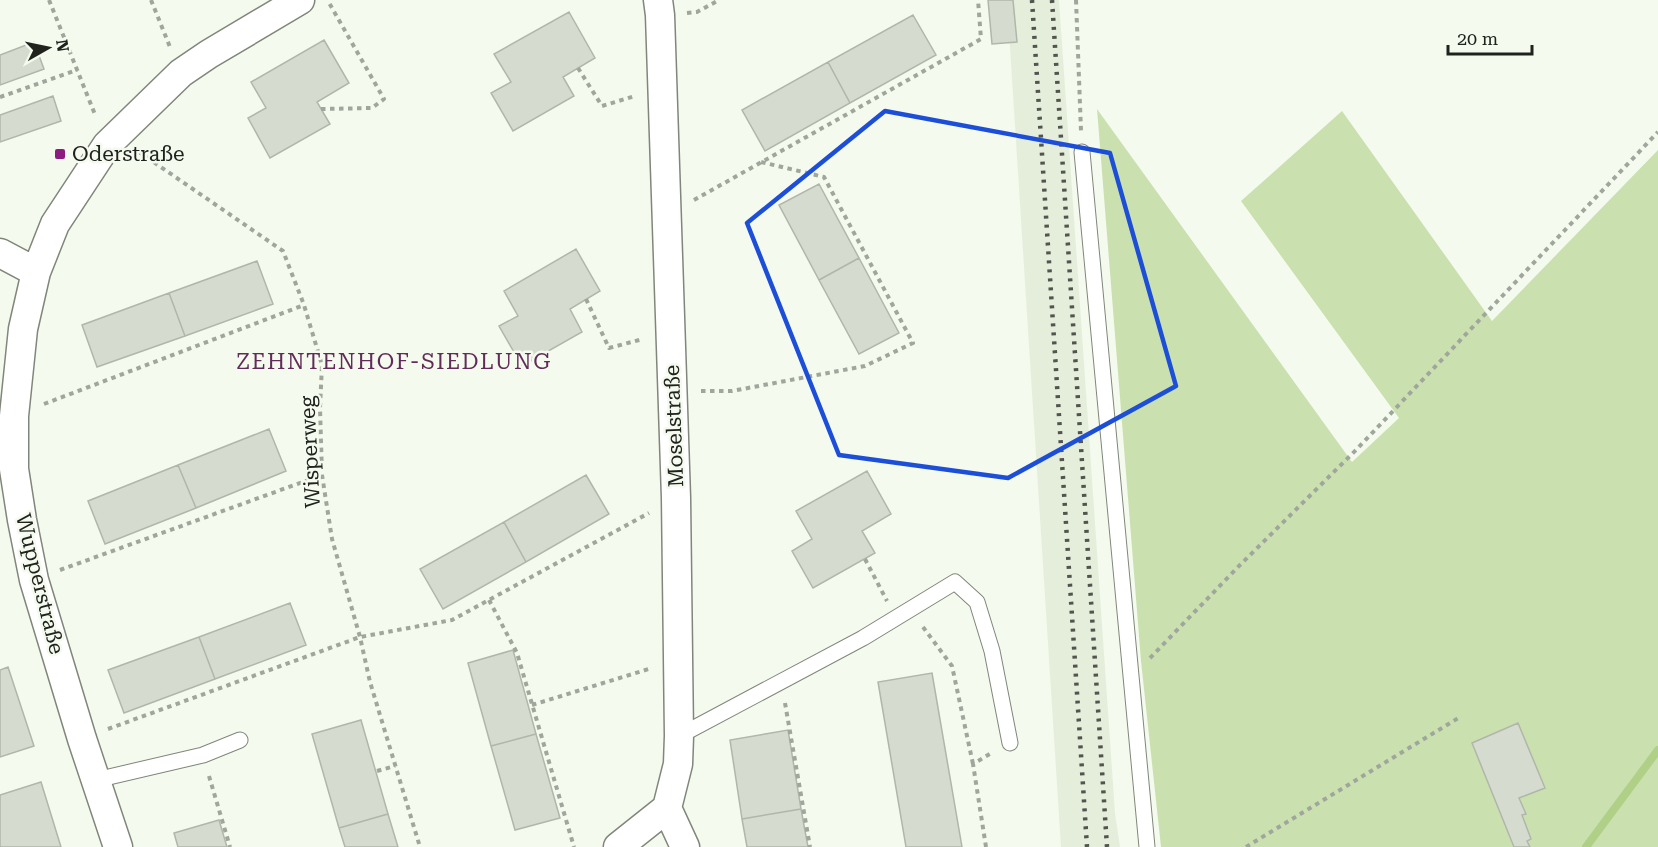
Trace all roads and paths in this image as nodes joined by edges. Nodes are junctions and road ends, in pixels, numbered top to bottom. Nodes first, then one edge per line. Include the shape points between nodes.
1 (49, 0) edge
2 (151, 0) edge
3 (300, 0) edge
4 (328, 0) edge
5 (658, 0) edge
6 (978, 0) edge
7 (1076, 0) edge
8 (578, 68) dead end
9 (77, 69) junction
10 (181, 73) junction
11 (662, 88) junction
12 (0, 97) edge
13 (321, 109) dead end
14 (1658, 132) edge
15 (112, 141) junction
16 (1082, 152) joint
17 (760, 162) junction
18 (667, 215) junction
19 (0, 253) edge
20 (36, 272) junction
21 (586, 299) dead end
22 (304, 305) junction
23 (670, 331) junction
24 (672, 391) junction
25 (14, 416) junction
26 (322, 475) junction
27 (676, 498) junction
28 (865, 559) dead end
29 (34, 580) junction
30 (489, 600) junction
31 (911, 609) junction
32 (896, 618) junction
33 (360, 637) junction
34 (678, 660) junction
35 (1131, 678) junction
36 (781, 682) junction
37 (532, 705) junction
38 (1460, 717) dead end
39 (679, 736) junction
40 (82, 739) junction
41 (240, 740) dead end
42 (1010, 743) joint
43 (204, 755) junction
44 (973, 764) junction
45 (395, 766) junction
46 (377, 771) dead end
47 (96, 780) junction
48 (667, 808) junction
49 (118, 847) edge
50 (230, 847) edge
51 (420, 847) edge
52 (574, 847) edge
53 (618, 847) edge
54 (685, 847) edge
55 (810, 847) edge
56 (986, 847) edge
57 (1147, 847) edge
58 (1246, 847) edge

1 - 9 path
2 - 10 path
3 - 10 street, Wupperstraße
4 - 13 path via 384,99 372,108
5 - 11 street, Moselstraße
6 - 17 path via 981,39
7 - 16 path
8 - 11 path via 602,106
9 - 12 path
9 - 15 path
10 - 15 street, Wupperstraße
11 - 18 street, Moselstraße
14 - 35 path via 1356,450
15 - 20 street, Wupperstraße via 55,224
15 - 22 path, Wisperweg via 283,251
16 - 35 lane
17 - 18 path
17 - 24 path via 824,177 913,343 865,366 732,391
18 - 23 street, Moselstraße
19 - 20 street
20 - 25 street, Wupperstraße via 23,329
21 - 23 path via 609,348
22 - 25 path
22 - 26 path, Wisperweg via 322,365
23 - 24 street, Moselstraße
24 - 27 street, Moselstraße
25 - 29 street, Wupperstraße via 14,469
26 - 29 path
26 - 33 path, Wisperweg via 332,538
27 - 30 path
27 - 34 street, Moselstraße
28 - 32 path
29 - 40 street, Wupperstraße
30 - 33 path via 452,620
30 - 37 path via 517,652
31 - 32 lane
31 - 42 lane via 955,582 977,602 992,651
31 - 44 path via 952,666
32 - 36 lane
33 - 40 path
33 - 45 path, Wisperweg
34 - 37 path
34 - 39 street, Moselstraße
35 - 57 lane
36 - 39 lane
36 - 55 path
37 - 52 path
38 - 58 path
39 - 48 street, Moselstraße via 678,764
40 - 47 street, Wupperstraße
41 - 43 lane
42 - 44 path
43 - 47 lane
43 - 50 path
44 - 56 path
45 - 46 path
45 - 51 path, Wisperweg
47 - 49 street, Wupperstraße
48 - 53 street
48 - 54 street

